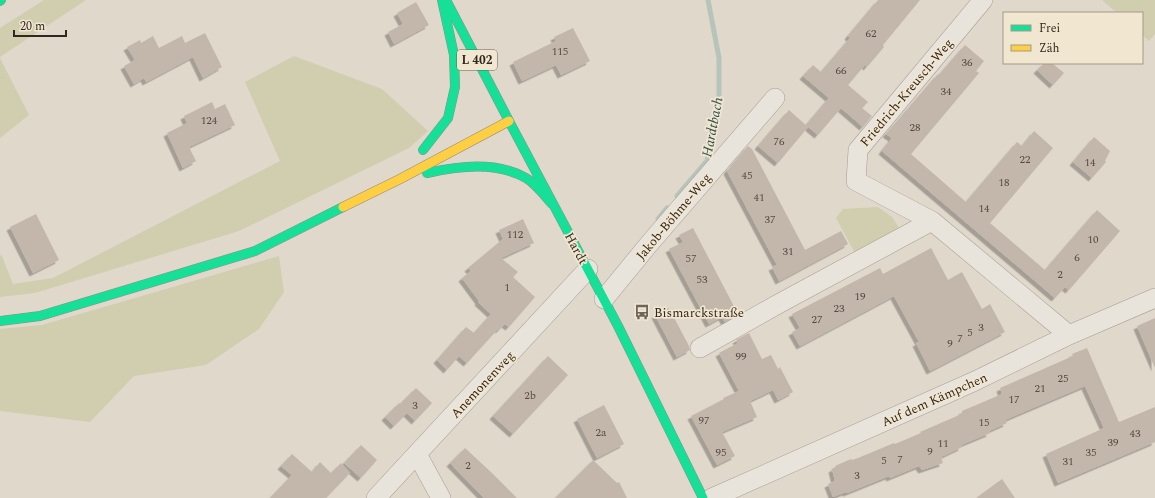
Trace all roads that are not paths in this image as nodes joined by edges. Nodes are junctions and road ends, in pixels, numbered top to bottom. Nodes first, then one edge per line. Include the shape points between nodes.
1 (442, 0) edge
2 (446, 0) edge
3 (983, 0) edge
4 (775, 98) dead end
5 (502, 107) junction
6 (492, 114) dead end
7 (509, 121) junction
8 (443, 139) dead end
9 (400, 179) junction
10 (552, 204) junction
11 (932, 221) junction
12 (588, 269) junction
13 (1155, 298) edge
14 (604, 299) junction
15 (0, 320) edge
16 (1069, 335) junction
17 (700, 348) dead end
18 (417, 454) junction
19 (376, 498) edge
20 (441, 498) edge
21 (703, 498) edge
22 (712, 498) edge

1 - 8 main road via 454,55 455,87 448,118 420,152
2 - 5 main road, Hardt / L 402
3 - 11 street, Friedrich-Kreusch-Weg via 858,150 856,181
4 - 14 street, Jakob-Böhme-Weg
5 - 6 main road
5 - 7 main road, Hardt / L 402
7 - 9 main road
7 - 10 main road, Hardt / L 402
9 - 10 main road via 451,167 474,165 494,168 527,178
9 - 15 main road via 255,251 40,316
10 - 12 main road, Hardt / L 402
11 - 16 street, Friedrich-Kreusch-Weg
11 - 17 street
12 - 14 main road, Hardt / L 402
12 - 18 street, Anemonenweg
13 - 16 street, Auf dem Kämpchen
14 - 21 main road, Hardt / L 402
16 - 22 street, Auf dem Kämpchen via 975,381
18 - 19 street, Anemonenweg
18 - 20 street

